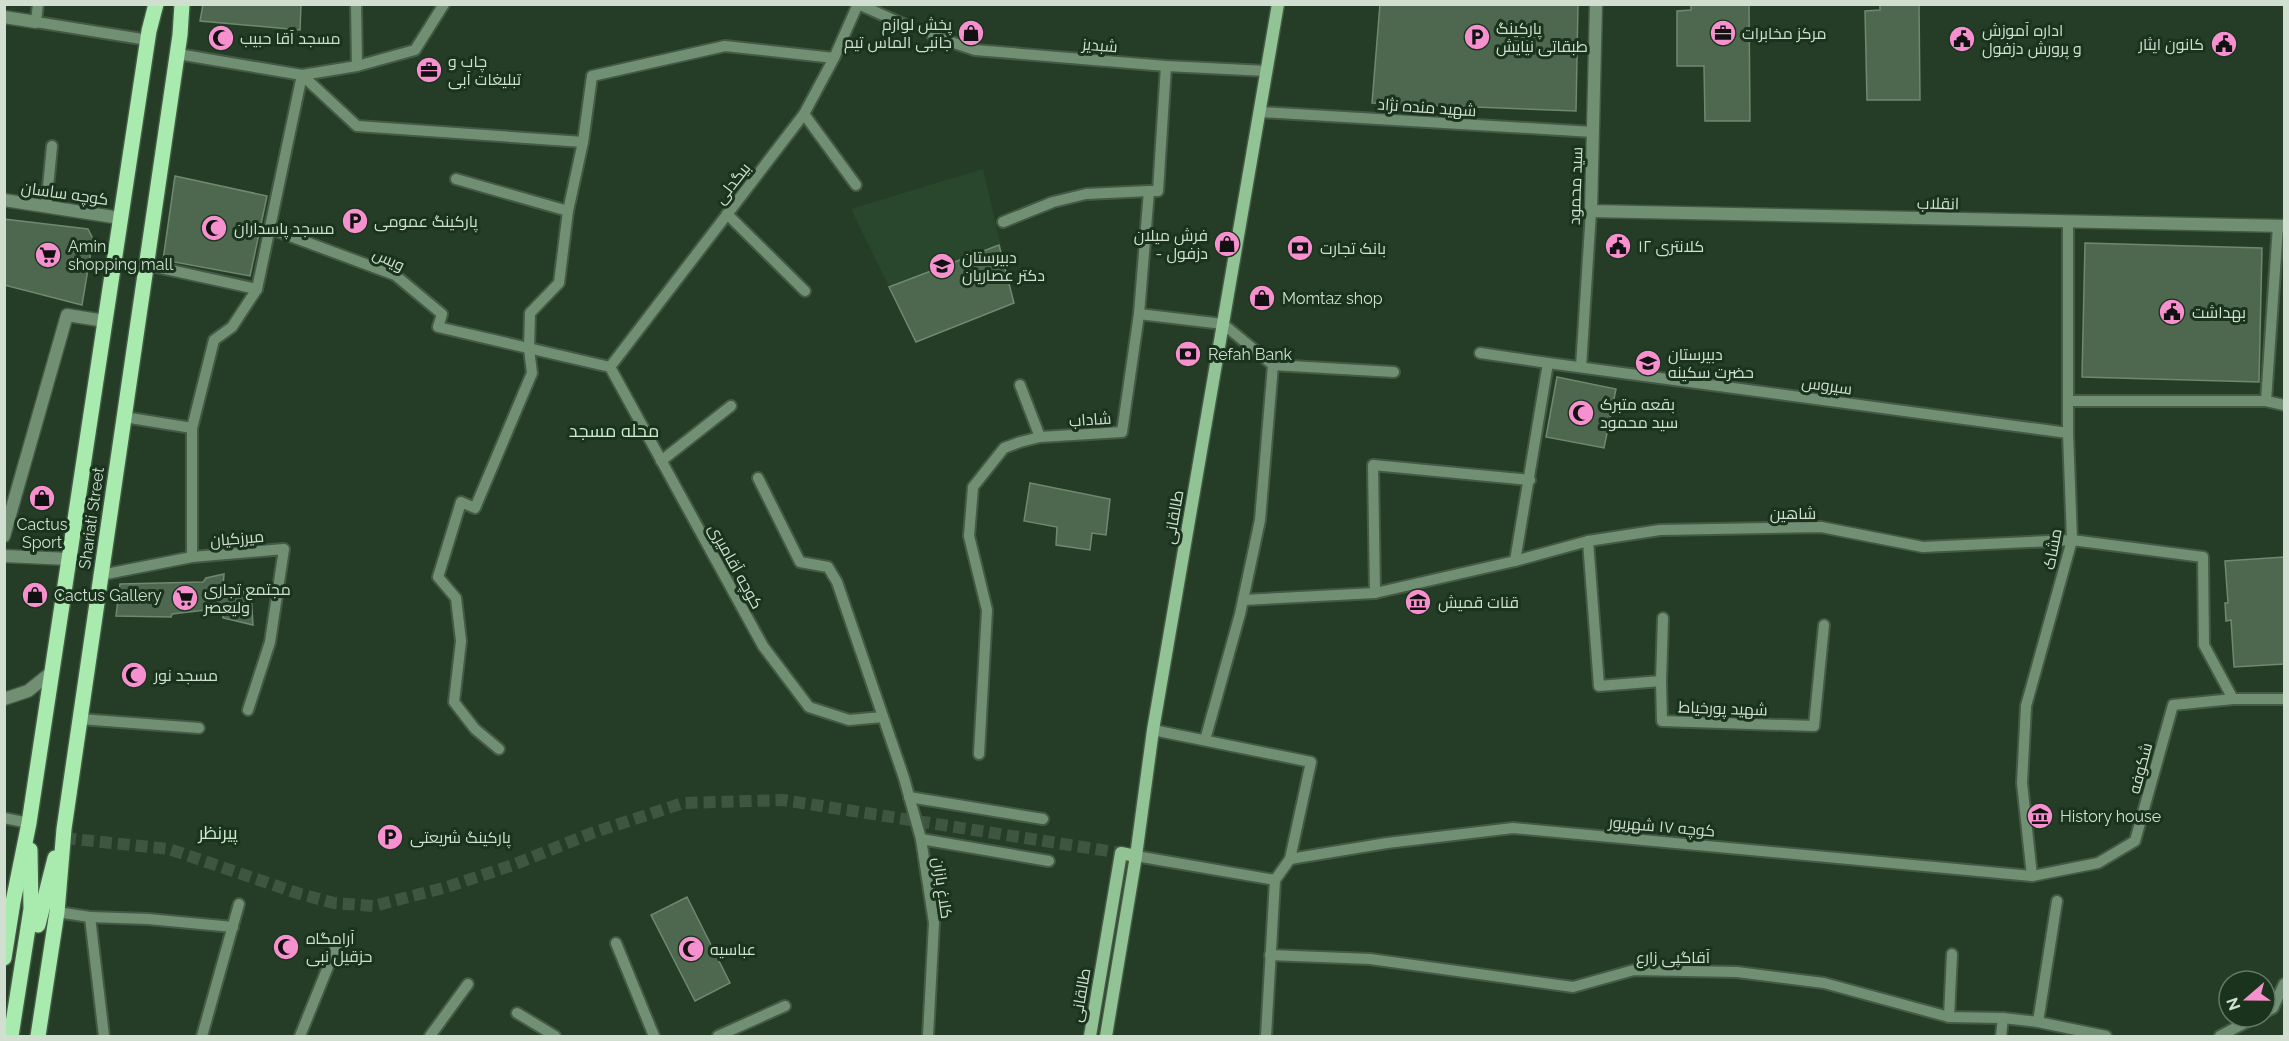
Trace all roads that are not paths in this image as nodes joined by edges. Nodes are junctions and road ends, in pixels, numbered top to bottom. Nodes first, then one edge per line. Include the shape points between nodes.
1 (38, 4) edge
2 (154, 4) edge
3 (184, 4) edge
4 (356, 4) edge
5 (444, 4) edge
6 (858, 4) edge
7 (1278, 4) edge
8 (1596, 4) edge
9 (4, 17) edge
10 (36, 22) junction
11 (903, 24) dead end
12 (148, 36) junction
13 (933, 36) dead end
14 (178, 54) junction
15 (834, 58) junction
16 (357, 66) junction
17 (1166, 66) junction
18 (1267, 70) junction
19 (302, 75) junction
20 (1260, 112) junction
21 (804, 114) junction
22 (1593, 132) junction
23 (583, 142) junction
24 (52, 146) dead end
25 (456, 179) dead end
26 (856, 185) dead end
27 (1149, 191) junction
28 (4, 200) edge
29 (46, 207) junction
30 (568, 211) junction
31 (1591, 211) junction
32 (728, 214) junction
33 (120, 218) junction
34 (1003, 222) dead end
35 (2068, 223) junction
36 (2281, 226) edge
37 (271, 229) junction
38 (147, 265) junction
39 (257, 289) junction
40 (805, 291) dead end
41 (1139, 314) junction
42 (105, 321) junction
43 (1223, 324) junction
44 (530, 349) junction
45 (1480, 353) dead end
46 (1548, 363) junction
47 (1273, 365) junction
48 (610, 367) junction
49 (1581, 367) junction
50 (1394, 372) dead end
51 (1020, 385) dead end
52 (2069, 401) junction
53 (2266, 401) junction
54 (2284, 405) edge
55 (731, 406) dead end
56 (124, 417) junction
57 (192, 428) junction
58 (2068, 433) junction
59 (1040, 437) junction
60 (661, 461) junction
61 (758, 478) dead end
62 (1530, 480) junction
63 (5, 533) edge
64 (2072, 540) junction
65 (1587, 541) junction
66 (4, 556) edge
67 (192, 557) junction
68 (69, 559) junction
69 (1515, 561) junction
70 (101, 575) junction
71 (1375, 593) junction
72 (1243, 600) junction
73 (1663, 618) dead end
74 (1824, 625) dead end
75 (53, 671) junction
76 (1661, 681) junction
77 (4, 699) edge
78 (2233, 699) junction
79 (2284, 699) edge
80 (248, 710) dead end
81 (883, 717) junction
82 (80, 719) junction
83 (199, 728) dead end
84 (1153, 730) junction
85 (1205, 740) junction
86 (499, 748) dead end
87 (979, 754) dead end
88 (909, 797) junction
89 (4, 818) edge
90 (1043, 819) dead end
91 (29, 823) junction
92 (64, 829) junction
93 (921, 838) junction
94 (1136, 856) junction
95 (1290, 859) junction
96 (1049, 861) dead end
97 (2032, 876) junction
98 (1275, 880) junction
99 (2057, 901) dead end
100 (239, 904) dead end
101 (57, 912) junction
102 (90, 918) junction
103 (233, 927) junction
104 (338, 942) dead end
105 (616, 943) dead end
106 (1952, 954) dead end
107 (1270, 955) junction
108 (4, 958) edge
109 (468, 984) dead end
110 (2284, 984) edge
111 (2277, 999) edge
112 (785, 1006) dead end
113 (517, 1013) dead end
114 (1949, 1017) junction
115 (2002, 1018) junction
116 (2038, 1022) junction
117 (11, 1036) edge
118 (21, 1036) edge
119 (38, 1036) edge
120 (104, 1036) edge
121 (201, 1036) edge
122 (300, 1036) edge
123 (430, 1036) edge
124 (555, 1036) edge
125 (654, 1036) edge
126 (718, 1036) edge
127 (928, 1036) edge
128 (1090, 1036) edge
129 (1106, 1036) edge
130 (1266, 1036) edge
131 (2001, 1036) edge
132 (2106, 1036) edge

1 - 10 lane
2 - 12 main road, Shariati Street
3 - 14 main road, Shariati Street
4 - 16 lane
5 - 16 lane via 415,50
6 - 11 lane
6 - 15 lane, بیگدلی
7 - 18 main road, طالقانی
8 - 22 street, سید محمود
9 - 10 street
10 - 12 lane
12 - 33 main road, Shariati Street
13 - 17 lane, شبدیز via 975,50
14 - 19 lane
14 - 38 main road, Shariati Street
15 - 21 lane, بیگدلی
15 - 23 lane via 724,46 592,76
16 - 19 lane
17 - 18 lane, شبدیز
17 - 27 lane, شاداب via 1158,191
18 - 20 main road, طالقانی
19 - 23 lane via 357,126
19 - 37 lane
20 - 22 lane, شهید منده نژاد
20 - 43 main road, طالقانی
21 - 26 lane
21 - 32 lane, بیگدلی
22 - 31 street, سید محمود
23 - 30 lane
24 - 29 lane
25 - 30 lane
27 - 34 lane via 1086,194
27 - 41 lane, شاداب
28 - 29 street, کوچه ساسان
29 - 33 street, کوچه ساسان
30 - 44 lane via 559,283 530,313
31 - 35 street, انقلاب
31 - 49 lane, سید محمود
32 - 40 lane
32 - 48 lane, بیگدلی
33 - 42 main road, Shariati Street
35 - 36 street, انقلاب
35 - 52 lane, مشاک
36 - 53 lane
37 - 39 lane
37 - 44 lane, ویس via 395,275 442,314 438,327
38 - 39 lane
38 - 56 main road, Shariati Street
39 - 57 lane via 232,327 214,340
41 - 43 lane
41 - 59 lane, شاداب via 1122,432
42 - 63 street via 67,315
42 - 68 main road, Shariati Street
43 - 47 lane
43 - 84 main road, طالقانی
44 - 48 lane
44 - 86 lane via 532,373 475,508 461,502 438,577 456,598 461,641 454,702 475,729
45 - 46 lane, سیروس
46 - 49 lane, سیروس
46 - 62 lane
47 - 50 lane
47 - 72 lane via 1260,520
48 - 60 lane, کوچه آقامیری
49 - 58 lane, سیروس
51 - 59 lane
52 - 53 lane
52 - 58 lane, مشاک
53 - 54 lane
55 - 60 lane
56 - 57 lane
56 - 70 main road, Shariati Street
57 - 67 lane
58 - 64 lane, مشاک
59 - 87 lane, شاداب via 1005,448 973,487 969,536 987,610
60 - 81 lane, کوچه آقامیری via 763,646 809,707 849,720
61 - 81 lane via 800,562 828,567 837,582
62 - 69 lane
62 - 71 lane via 1373,465
64 - 65 lane, شاهین via 1923,548 1821,527 1660,530
64 - 78 lane, شاهین via 2203,557 2204,645
64 - 97 lane, مشاک via 2026,706 2022,783
65 - 69 lane, شاهین
65 - 76 lane, شهید پورخیاط via 1599,686
66 - 68 street
67 - 70 lane, میرزکیان
67 - 80 lane, میرزکیان via 284,549 270,642
68 - 75 main road, Shariati Street
69 - 71 lane, شاهین
70 - 82 main road, Shariati Street
71 - 72 lane, شاهین
72 - 85 lane
73 - 76 lane
74 - 76 lane, شهید پورخیاط via 1814,726 1662,722
75 - 77 street via 28,691
75 - 91 main road, Shariati Street
78 - 79 lane, شکوفه
78 - 97 lane, شکوفه via 2173,705 2135,841 2098,863
81 - 88 lane
82 - 83 lane
82 - 92 main road, Shariati Street
84 - 85 lane
84 - 94 main road, طالقانی
85 - 95 lane via 1311,762
88 - 90 lane
88 - 93 lane
89 - 91 lane
91 - 108 main road, Shariati Street
91 - 117 main road via 31,909
92 - 101 main road, Shariati Street
92 - 118 main road via 40,910
93 - 96 lane, کلاغ بازان
93 - 127 lane, کلاغ بازان via 934,923
94 - 98 lane
94 - 128 main road, طالقانی via 1121,853
94 - 129 main road, طالقانی
95 - 97 lane, کوچه ۱۷ شهریور via 1513,828
95 - 98 lane
98 - 107 lane
99 - 116 lane
100 - 103 lane
101 - 102 lane
101 - 119 main road, Shariati Street
102 - 103 lane
102 - 120 lane
103 - 121 lane
104 - 122 lane
105 - 125 lane
106 - 114 lane
107 - 114 lane, آقاگپی زارع via 1370,959 1573,987 1634,970 1737,972 1824,983
107 - 130 lane
109 - 123 lane
110 - 111 lane
112 - 126 lane
113 - 124 lane
114 - 115 lane, آقاگپی زارع
115 - 116 lane, آقاگپی زارع
115 - 131 lane
116 - 132 lane, آقاگپی زارع

